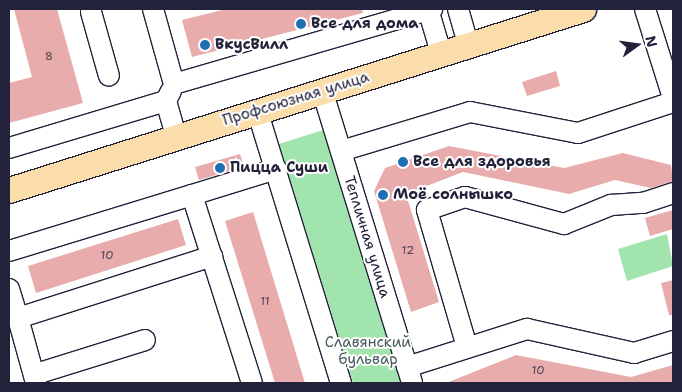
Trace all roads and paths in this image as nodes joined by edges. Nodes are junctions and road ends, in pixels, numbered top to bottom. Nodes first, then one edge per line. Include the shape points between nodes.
1 (153, 9) edge
2 (430, 9) edge
3 (458, 9) edge
4 (583, 9) edge
5 (645, 9) edge
6 (94, 10) edge
7 (468, 44) junction
8 (667, 50) edge
9 (441, 53) junction
10 (109, 76) dead end
11 (322, 90) junction
12 (170, 93) junction
13 (673, 98) edge
14 (673, 102) edge
15 (258, 110) junction
16 (176, 136) junction
17 (9, 148) edge
18 (341, 151) junction
19 (276, 169) junction
20 (9, 190) edge
21 (673, 193) edge
22 (192, 195) junction
23 (9, 251) edge
24 (212, 256) junction
25 (9, 289) edge
26 (18, 318) junction
27 (145, 340) dead end
28 (673, 341) edge
29 (467, 347) junction
30 (410, 375) edge
31 (36, 379) edge
32 (252, 383) edge
33 (341, 383) edge

1 - 12 street
2 - 9 street
2 - 12 street
3 - 7 street
4 - 7 main road, Профсоюзная улица
5 - 8 street
6 - 10 street
7 - 9 main road, Профсоюзная улица
8 - 13 street
9 - 11 main road, Профсоюзная улица
11 - 15 main road, Профсоюзная улица
11 - 18 street, Тепличная улица
12 - 16 street
12 - 17 street
14 - 18 street via 578,134 470,112
15 - 16 main road, Профсоюзная улица
15 - 19 street
16 - 20 main road, Профсоюзная улица
18 - 30 street, Тепличная улица
19 - 22 street
19 - 33 street
21 - 29 street via 643,203 610,205 564,224 465,196 427,210
22 - 23 street
22 - 24 street
24 - 26 street
24 - 32 street
25 - 26 street
26 - 31 street
27 - 31 street
28 - 29 street via 634,353 527,329
29 - 30 street

